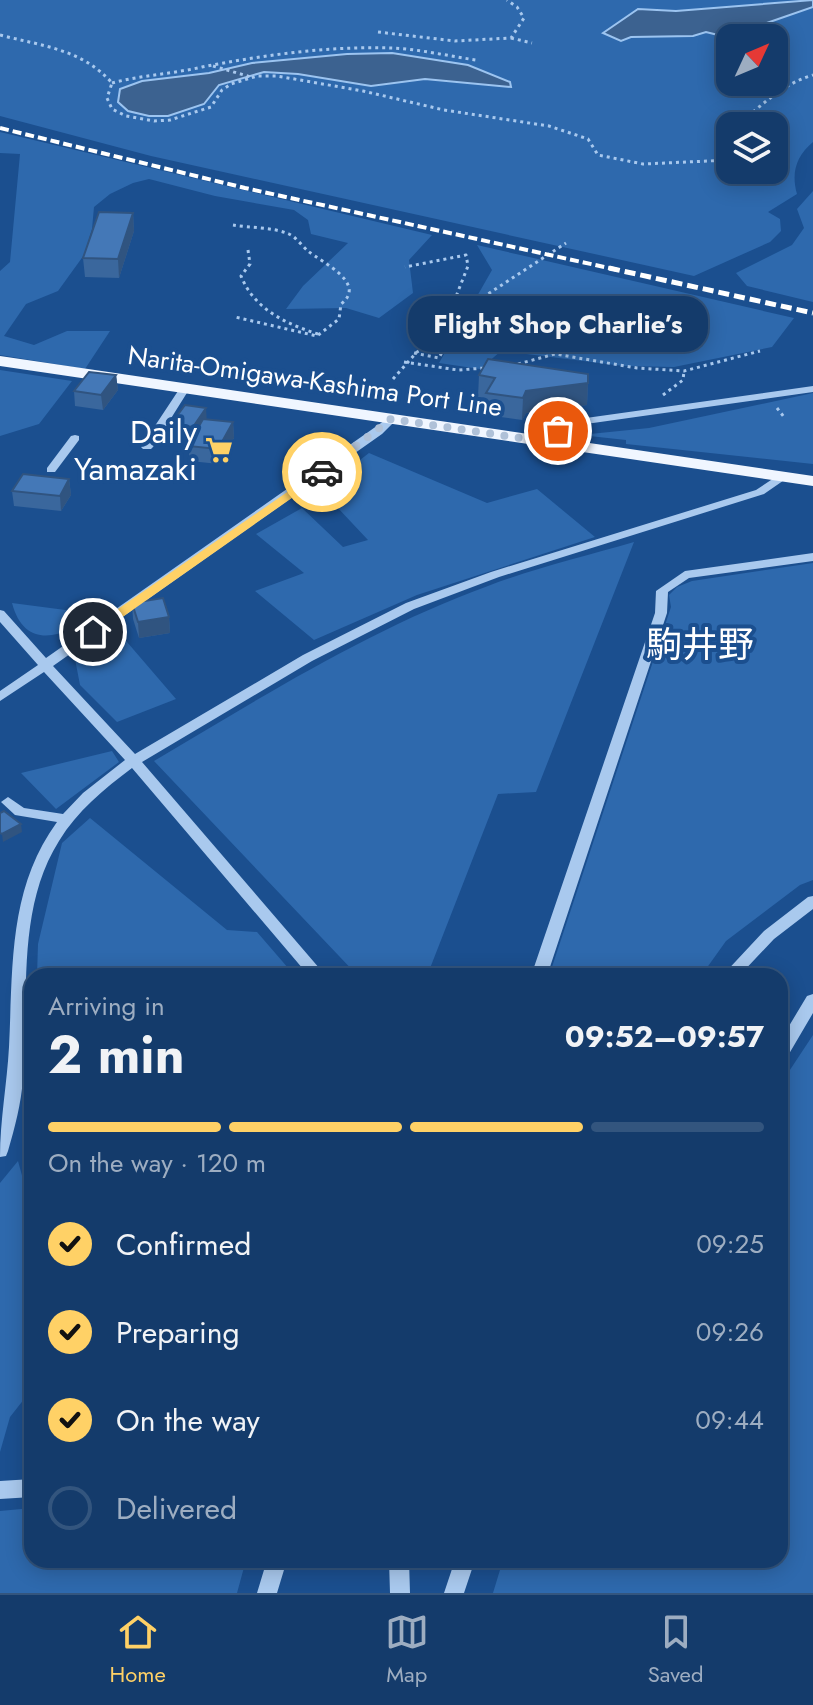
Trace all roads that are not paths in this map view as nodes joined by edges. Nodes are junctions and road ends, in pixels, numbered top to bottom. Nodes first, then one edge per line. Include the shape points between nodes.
1 (0, 361) edge
2 (185, 388) junction
3 (813, 389) edge
4 (391, 419) junction
5 (75, 438) dead end
6 (547, 442) junction
7 (147, 447) dead end
8 (51, 470) dead end
9 (784, 476) junction
10 (813, 481) edge
11 (813, 557) edge
12 (0, 614) edge
13 (44, 666) junction
14 (0, 697) edge
15 (135, 762) junction
16 (8, 802) dead end
17 (65, 819) junction
18 (813, 901) edge
19 (311, 968) edge
20 (542, 968) edge
21 (738, 968) edge
22 (813, 1000) edge
23 (788, 1042) edge
24 (0, 1151) edge
25 (24, 1488) edge
26 (0, 1490) edge
27 (275, 1568) edge
28 (399, 1568) edge
29 (462, 1568) edge
30 (267, 1593) edge
31 (400, 1593) edge
32 (454, 1593) edge

1 - 2 main road, Narita-Omigawa-Kashima Port Line
2 - 4 main road, Narita-Omigawa-Kashima Port Line
2 - 7 street
3 - 6 street via 586,421 568,425
4 - 6 main road, Narita-Omigawa-Kashima Port Line
4 - 13 street
5 - 8 street
6 - 9 main road, Narita-Omigawa-Kashima Port Line
9 - 10 main road, Narita-Omigawa-Kashima Port Line
9 - 15 street via 760,492 412,605 255,687
11 - 20 street via 685,575 662,591 661,613
12 - 13 street
13 - 14 street
13 - 15 street
15 - 17 street
15 - 19 street
16 - 17 street via 20,812
17 - 24 street via 39,864 23,921 13,1093
18 - 21 street
22 - 23 street
25 - 26 street
27 - 30 street
28 - 31 street
29 - 32 street

